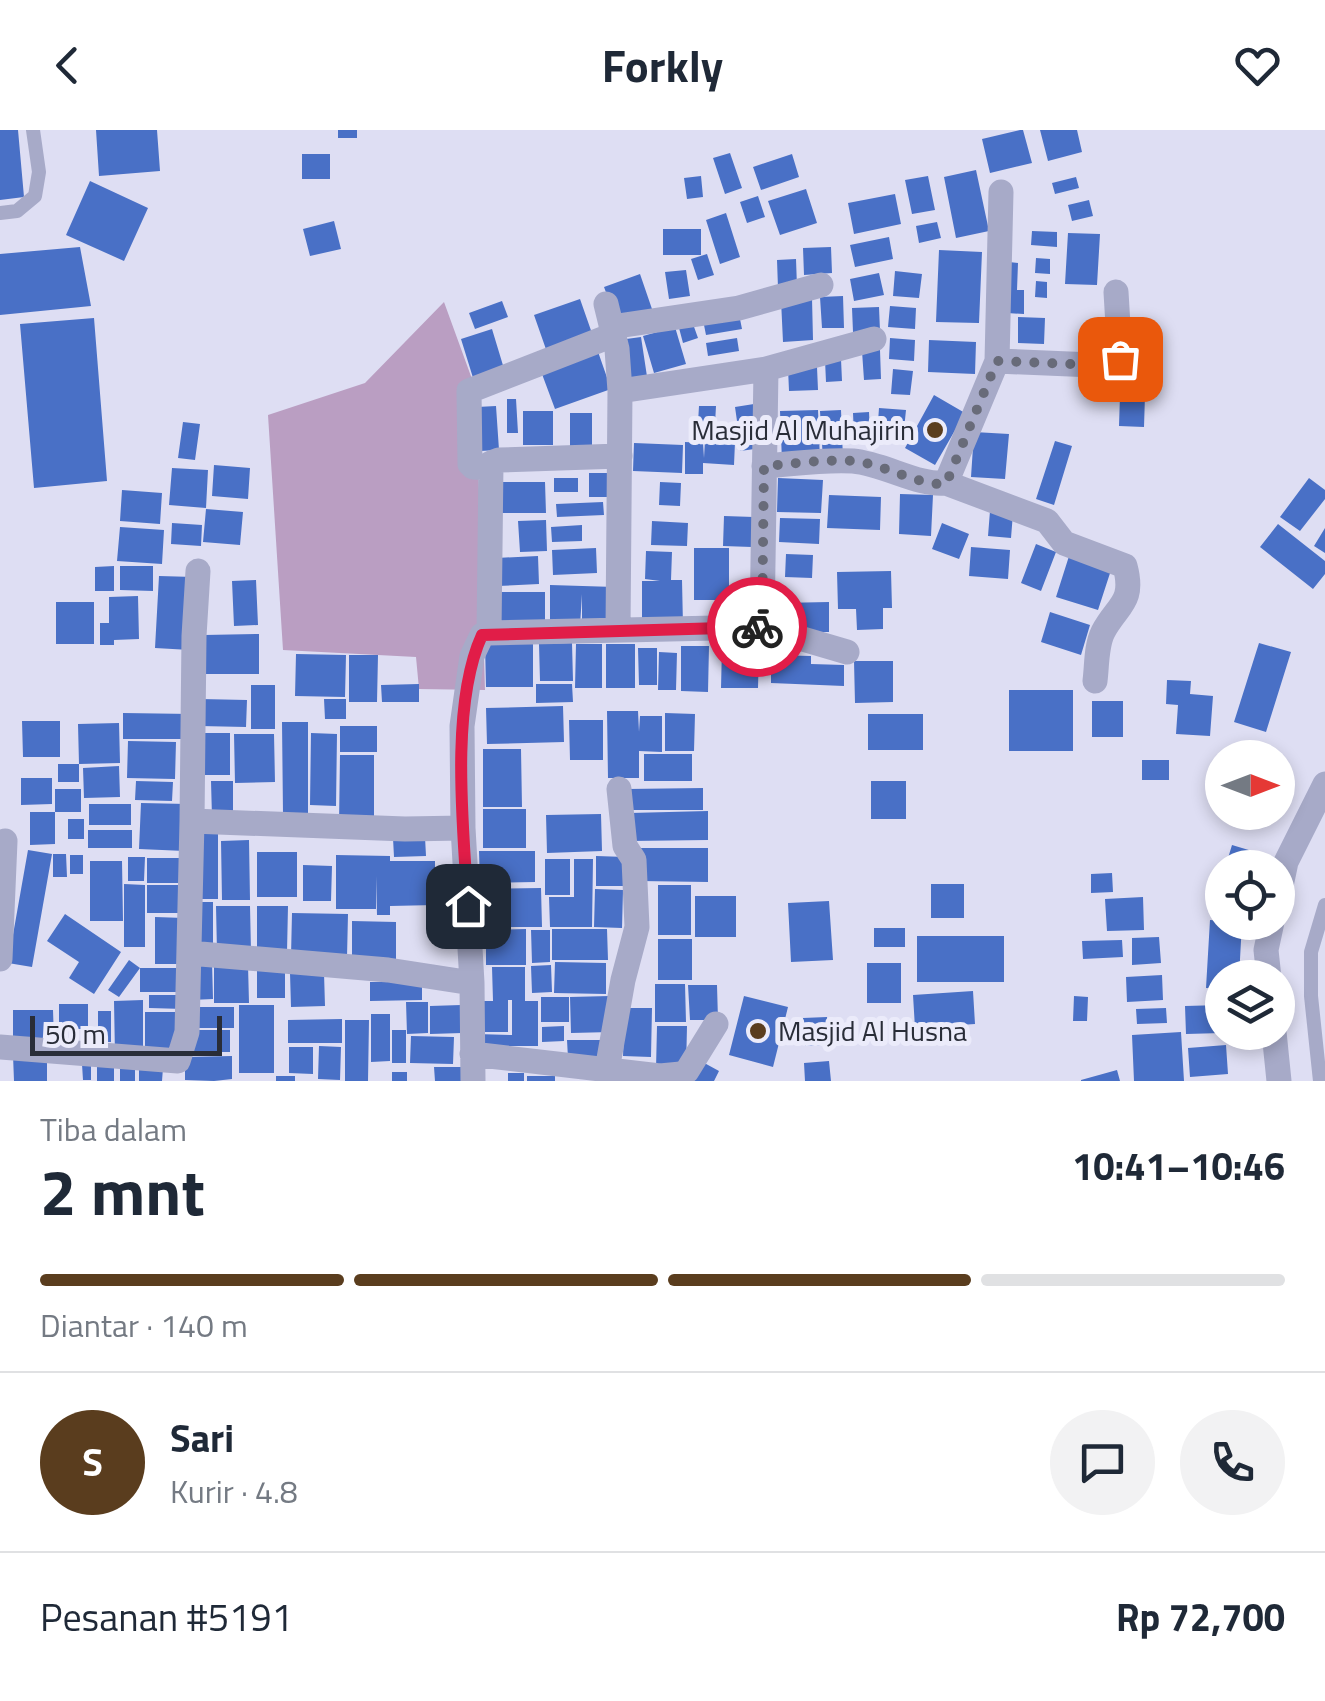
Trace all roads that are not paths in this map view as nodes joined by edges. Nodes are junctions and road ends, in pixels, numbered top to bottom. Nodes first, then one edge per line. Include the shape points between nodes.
1 (34, 130) edge
2 (1001, 192) dead end
3 (0, 214) edge
4 (821, 285) dead end
5 (1116, 292) dead end
6 (610, 322) junction
7 (874, 339) dead end
8 (997, 361) junction
9 (766, 368) junction
10 (620, 391) junction
11 (620, 456) junction
12 (764, 466) junction
13 (490, 468) junction
14 (946, 484) junction
15 (198, 571) dead end
16 (762, 627) junction
17 (618, 630) junction
18 (489, 633) junction
19 (847, 652) dead end
20 (1095, 681) dead end
21 (1325, 784) edge
22 (619, 789) dead end
23 (192, 821) junction
24 (463, 828) junction
25 (5, 841) dead end
26 (1292, 850) edge
27 (1325, 905) edge
28 (189, 952) junction
29 (0, 959) edge
30 (472, 983) junction
31 (716, 1024) dead end
32 (0, 1047) edge
33 (1276, 1050) edge
34 (472, 1054) junction
35 (607, 1070) junction
36 (473, 1081) edge
37 (1279, 1081) edge
38 (1320, 1081) edge

1 - 3 lane via 35,196 17,211
2 - 8 street
4 - 6 street via 739,308
5 - 8 street via 1117,366
6 - 10 street
6 - 13 street via 469,391 470,464
7 - 9 street
8 - 14 street
9 - 10 street
9 - 12 street
10 - 11 street
11 - 13 street via 499,460
11 - 17 street
12 - 14 street via 853,461
12 - 16 street
13 - 18 street
14 - 20 street via 1047,522 1064,543 1125,566 1126,600 1103,632
15 - 23 street
16 - 17 street
16 - 19 street
17 - 18 street
18 - 24 street via 472,656 462,726
21 - 26 street
22 - 35 street via 625,846 634,860 637,927
23 - 24 street
23 - 28 street
24 - 30 street
25 - 29 street
27 - 38 lane via 1311,952
28 - 30 street
28 - 32 street via 187,1032 178,1060
30 - 34 street
31 - 35 street via 680,1074
33 - 37 street
34 - 35 street
34 - 36 street

